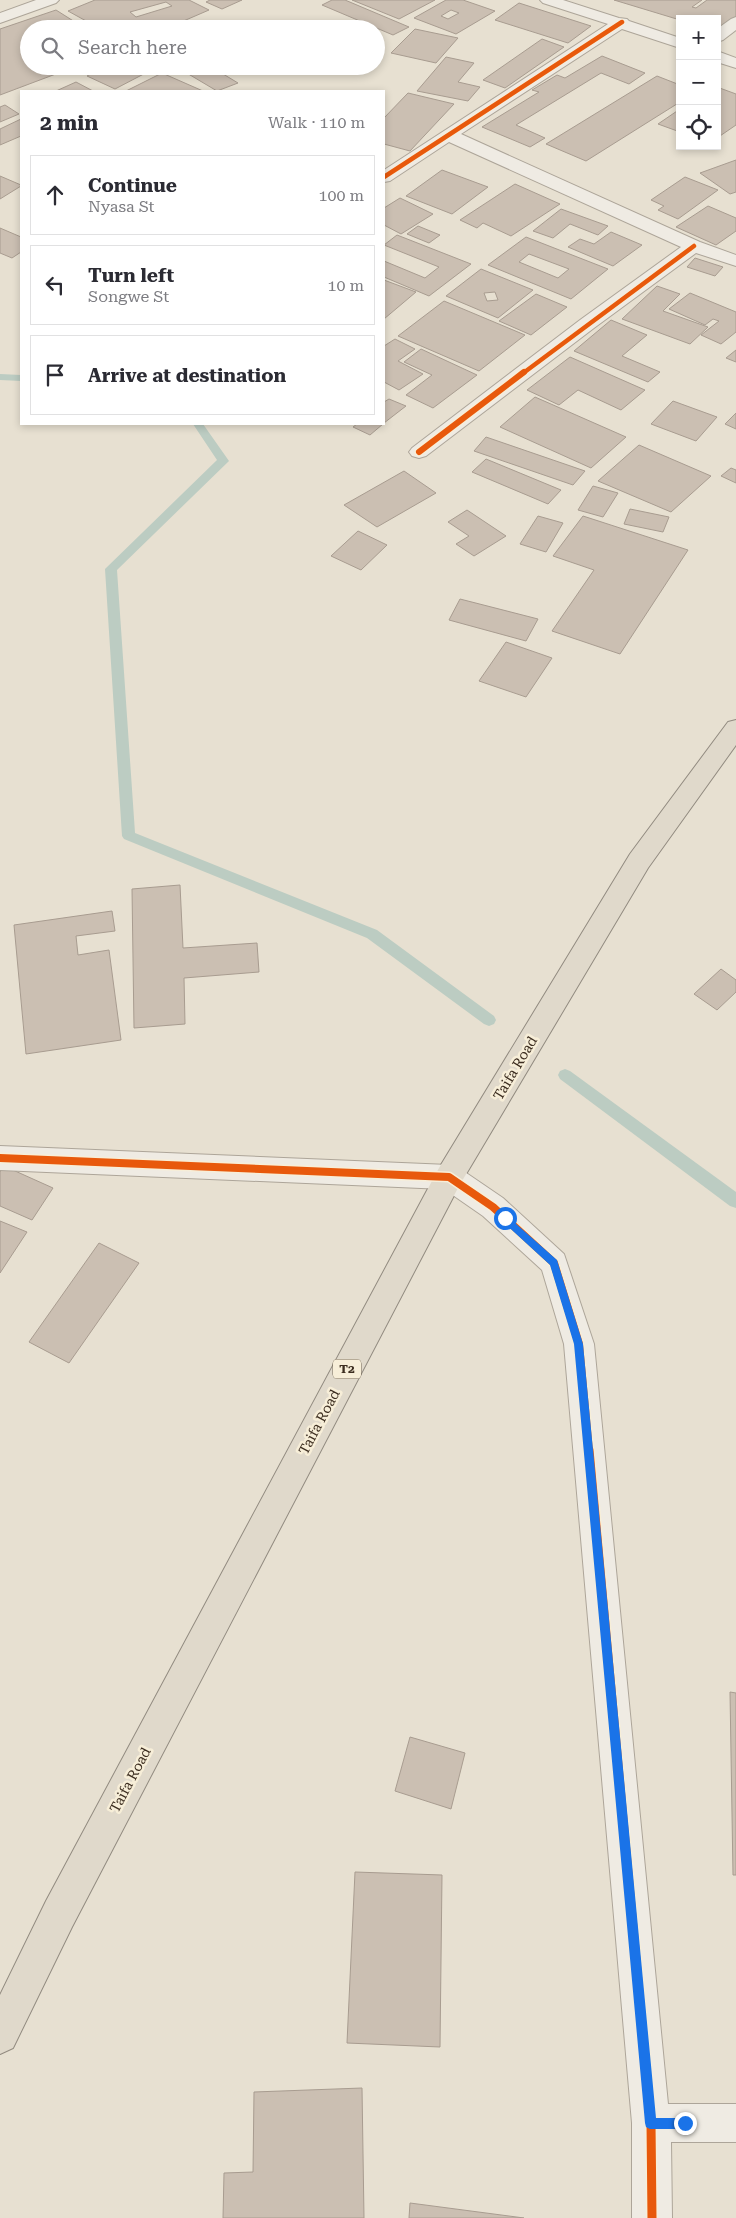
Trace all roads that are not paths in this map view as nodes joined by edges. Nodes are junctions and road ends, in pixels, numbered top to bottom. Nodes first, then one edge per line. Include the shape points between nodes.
1 (51, 0) edge
2 (548, 0) edge
3 (0, 18) edge
4 (622, 22) junction
5 (736, 22) edge
6 (721, 34) edge
7 (676, 42) edge
8 (721, 57) edge
9 (736, 63) edge
10 (448, 135) junction
11 (385, 176) edge
12 (694, 246) junction
13 (736, 261) edge
14 (420, 452) dead end
15 (736, 728) edge
16 (0, 1158) edge
17 (449, 1177) junction
18 (0, 2035) edge
19 (650, 2123) junction
20 (736, 2123) edge
21 (652, 2218) edge

1 - 3 street
2 - 4 street
4 - 7 street
4 - 10 street
5 - 6 street
8 - 9 street
10 - 11 street
10 - 12 street
12 - 13 street
12 - 14 street
15 - 17 highway, Taifa Road / T2 via 639,861
16 - 17 street
17 - 18 highway, Taifa Road / T2 via 59,1914
17 - 19 street via 493,1207 554,1263 579,1344
19 - 20 street
19 - 21 street

